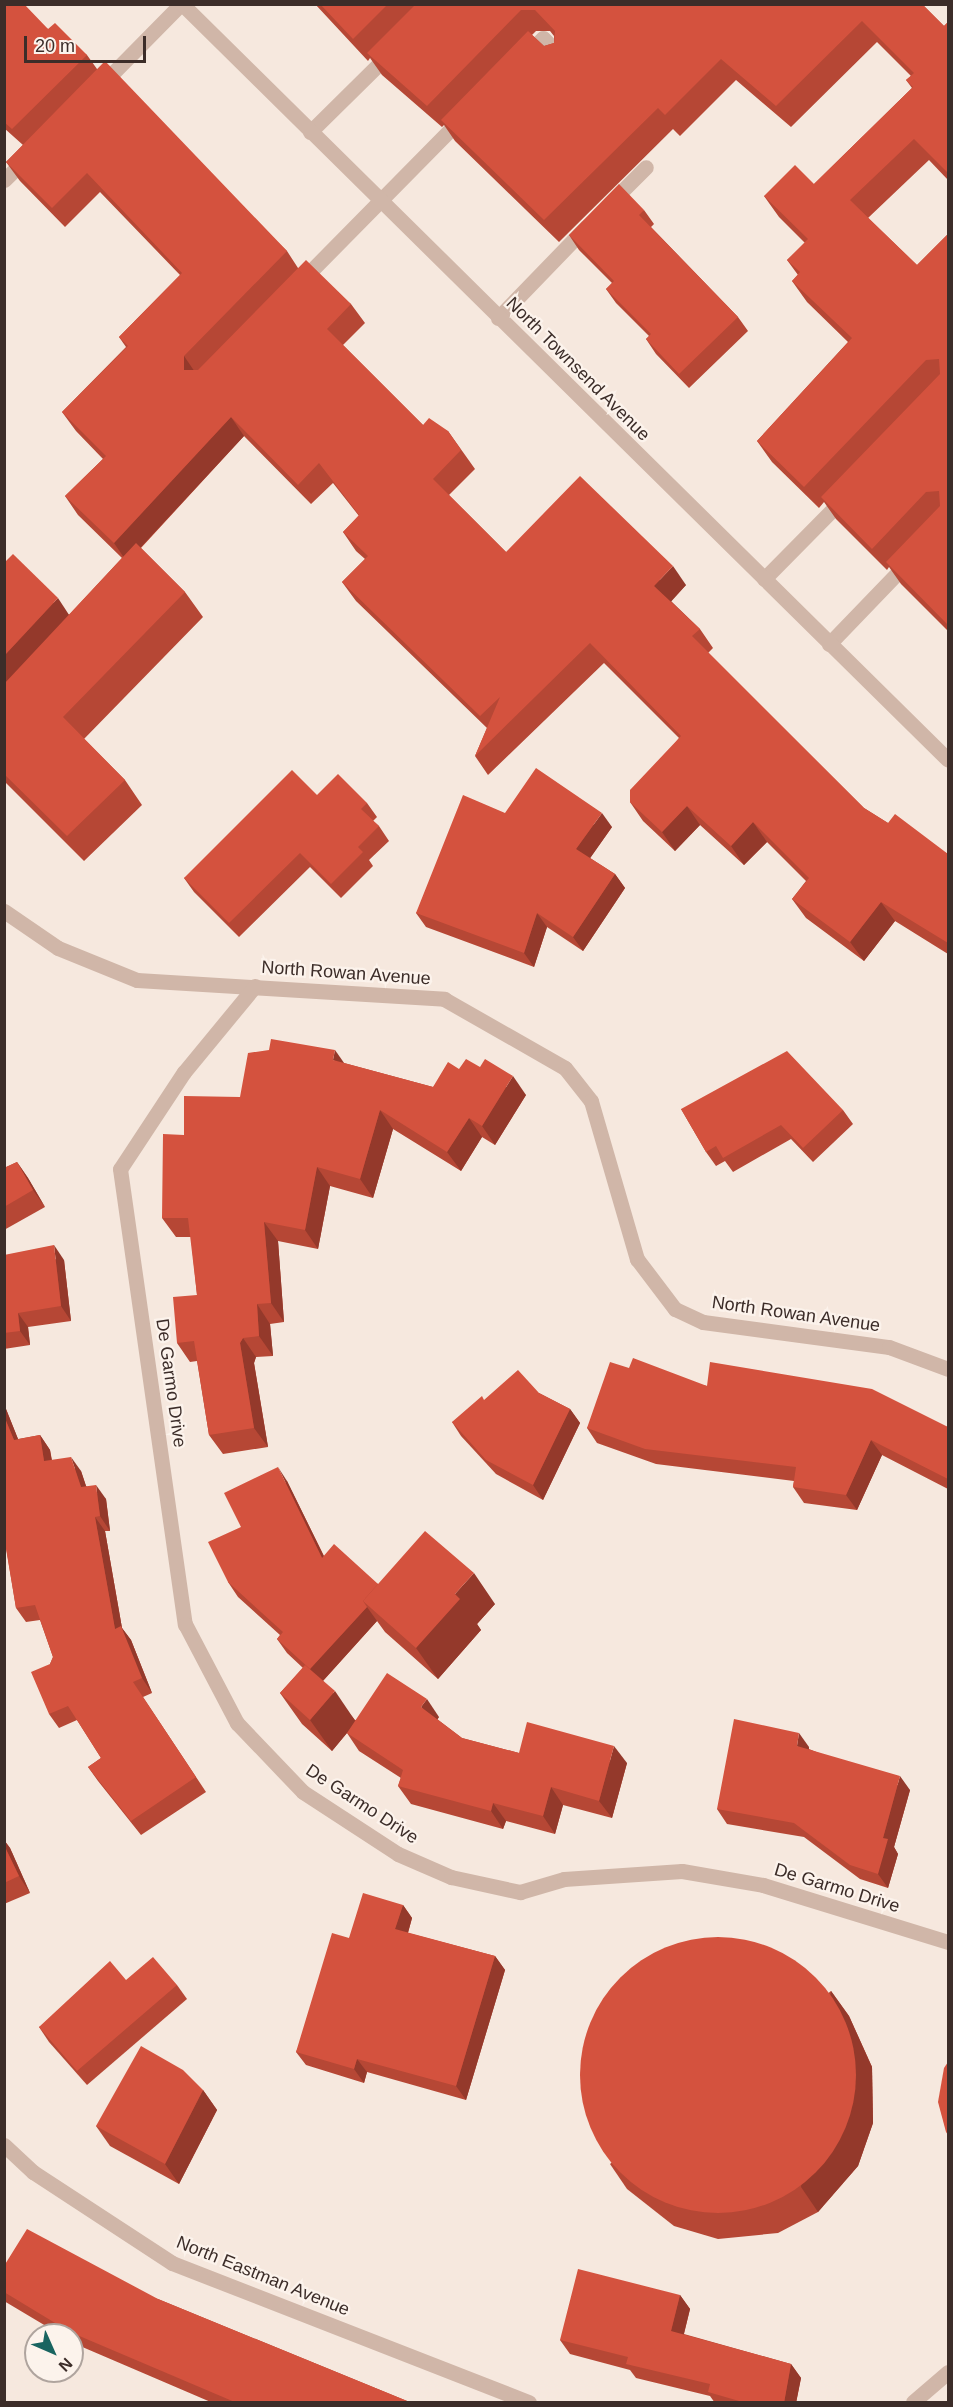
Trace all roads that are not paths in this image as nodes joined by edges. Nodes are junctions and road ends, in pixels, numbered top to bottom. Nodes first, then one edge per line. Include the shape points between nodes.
1 (182, 4) edge
2 (406, 37) edge
3 (562, 58) edge
4 (518, 63) edge
5 (89, 97) edge
6 (476, 104) edge
7 (310, 132) junction
8 (38, 147) edge
9 (646, 167) dead end
10 (4, 180) edge
11 (379, 200) junction
12 (290, 292) edge
13 (498, 318) junction
14 (859, 482) edge
15 (920, 550) edge
16 (764, 579) junction
17 (829, 644) junction
18 (948, 760) edge
19 (4, 910) edge
20 (255, 986) junction
21 (948, 1369) edge
22 (948, 1942) edge
23 (4, 2145) edge
24 (948, 2372) edge
25 (529, 2403) edge
26 (913, 2403) edge

1 - 5 street
1 - 7 street, North Townsend Avenue
2 - 7 street
3 - 4 street via 543,38
6 - 11 street
7 - 11 street, North Townsend Avenue
8 - 10 street
9 - 13 street
11 - 12 street
11 - 13 street, North Townsend Avenue
13 - 16 street, North Townsend Avenue
14 - 16 street
15 - 17 street
16 - 17 street, North Townsend Avenue
17 - 18 street, North Townsend Avenue
19 - 20 street, North Rowan Avenue via 58,948 137,980 176,986
20 - 21 street, North Rowan Avenue via 444,999 565,1068 591,1101 637,1259 675,1309 703,1322 899,1349
20 - 22 street, De Garmo Drive via 184,1072 120,1169 186,1624 237,1723 303,1792 398,1854 451,1877 520,1892 564,1880 682,1871 763,1885
23 - 25 street, North Eastman Avenue via 42,2179 172,2263
24 - 26 street

